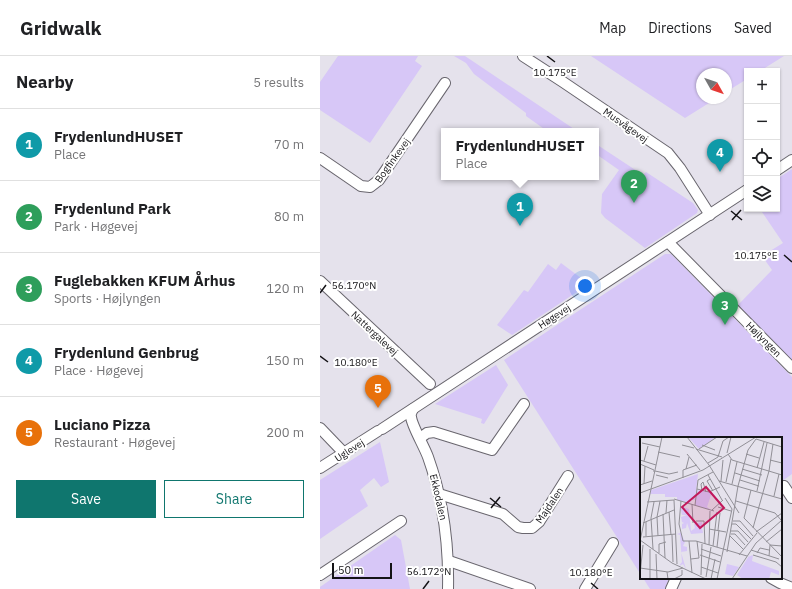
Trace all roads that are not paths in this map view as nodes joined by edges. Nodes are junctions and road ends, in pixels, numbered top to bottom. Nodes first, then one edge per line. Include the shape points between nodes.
1 (523, 56) edge
2 (445, 83) dead end
3 (320, 158) edge
4 (792, 160) edge
5 (780, 168) edge
6 (744, 192) edge
7 (710, 215) junction
8 (668, 242) junction
9 (320, 281) edge
10 (792, 368) edge
11 (430, 384) dead end
12 (524, 404) dead end
13 (413, 409) junction
14 (320, 428) edge
15 (380, 430) joint
16 (420, 438) junction
17 (344, 452) junction
18 (320, 468) edge
19 (568, 476) dead end
20 (786, 485) edge
21 (439, 494) junction
22 (792, 498) edge
23 (400, 521) dead end
24 (613, 543) dead end
25 (449, 561) junction
26 (320, 575) edge
27 (676, 579) edge
28 (773, 579) edge
29 (792, 588) edge
30 (448, 589) edge
31 (530, 589) edge
32 (585, 589) edge
33 (671, 589) edge

1 - 7 street, Musvågevej via 668,153
2 - 3 street, Bogfinkevej via 379,180 370,187 361,186
4 - 5 street
6 - 7 street, Høgevej
7 - 8 street, Høgevej
8 - 10 street, Højlyngen
8 - 13 street, Høgevej
9 - 11 street, Nattergalevej
12 - 16 street via 492,450 434,432
13 - 15 street, Høgevej
13 - 16 street, Ekkodalen via 411,418
14 - 17 street
15 - 17 street, Uglevej
16 - 21 street, Ekkodalen
17 - 18 street, Uglevej
19 - 21 street, Majdalen via 536,526 528,529 518,527 503,514
20 - 22 street
21 - 25 street, Ekkodalen
23 - 26 street
24 - 32 street
25 - 30 street, Ekkodalen
25 - 31 street
27 - 33 street
28 - 29 street

